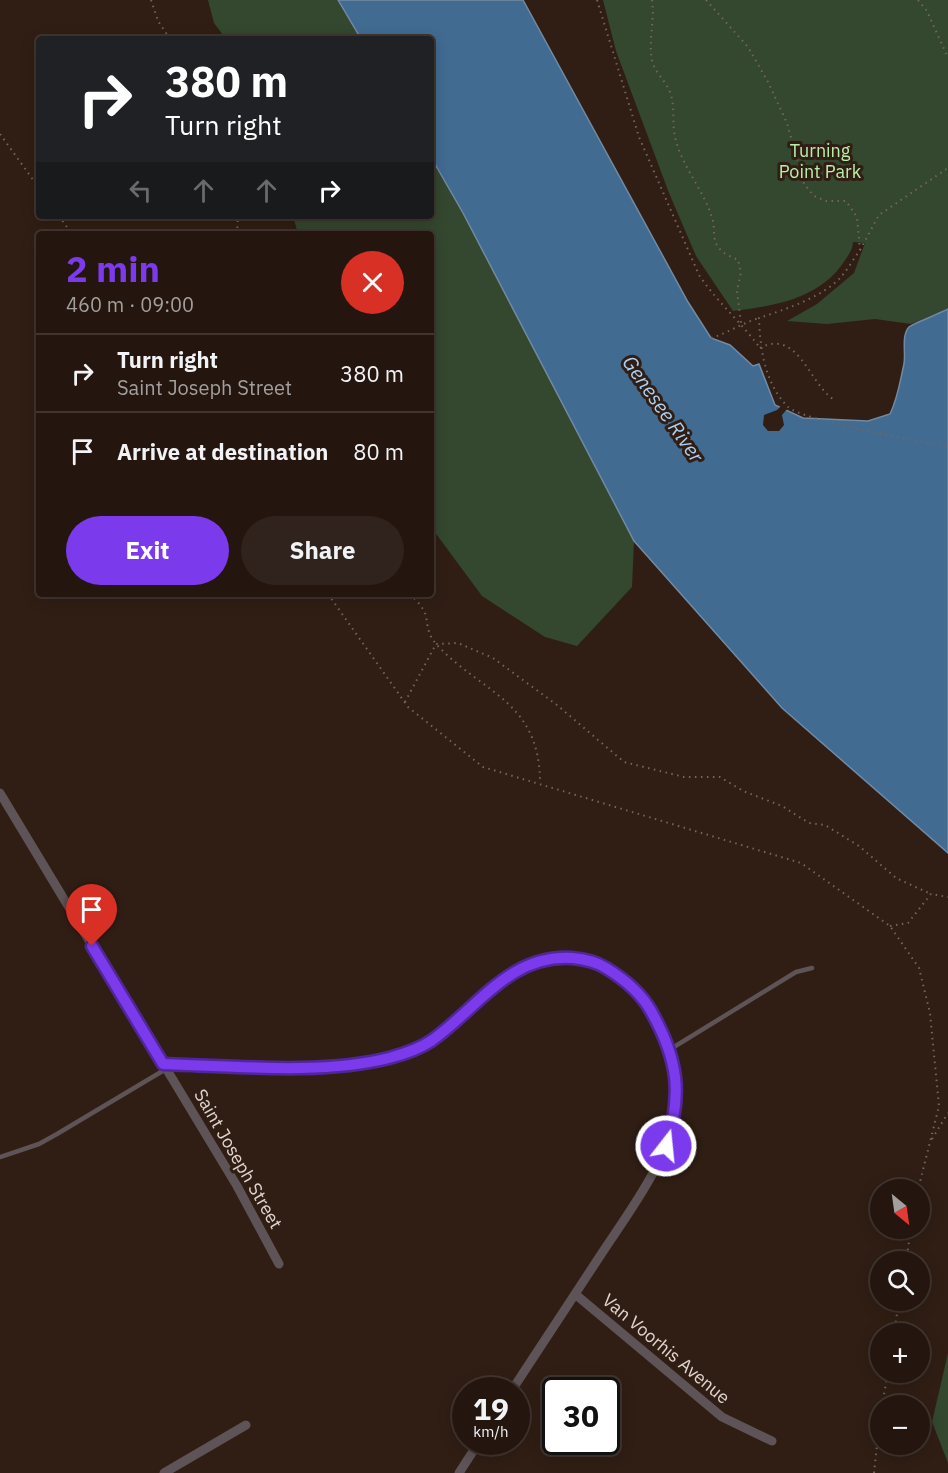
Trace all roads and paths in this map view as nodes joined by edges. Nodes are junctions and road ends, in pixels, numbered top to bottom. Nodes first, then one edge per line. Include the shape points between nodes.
1 (151, 0) edge
2 (597, 0) edge
3 (652, 0) edge
4 (706, 0) edge
5 (918, 0) edge
6 (168, 36) edge
7 (948, 58) edge
8 (0, 134) edge
9 (948, 168) edge
10 (36, 184) edge
11 (860, 250) junction
12 (759, 318) junction
13 (741, 323) junction
14 (711, 338) dead end
15 (760, 348) junction
16 (833, 399) dead end
17 (948, 447) edge
18 (330, 597) edge
19 (412, 597) edge
20 (436, 644) junction
21 (405, 703) junction
22 (540, 783) junction
23 (0, 793) edge
24 (931, 894) junction
25 (948, 897) edge
26 (890, 926) junction
27 (812, 968) dead end
28 (669, 1050) junction
29 (164, 1066) junction
30 (948, 1113) edge
31 (930, 1142) junction
32 (0, 1157) edge
33 (921, 1179) edge
34 (279, 1264) dead end
35 (575, 1294) junction
36 (521, 1377) edge
37 (246, 1425) dead end
38 (772, 1440) dead end
39 (471, 1455) edge
40 (876, 1455) edge
41 (164, 1473) edge
42 (459, 1473) edge
43 (874, 1473) edge

1 - 6 path
2 - 13 path via 639,137 699,275
3 - 13 path via 655,16 651,57 672,96 679,152 708,209 714,238 719,248 738,260
4 - 11 path via 748,47 768,82 787,123 804,184 814,196 826,201 846,201 851,207 857,217
5 - 7 path
8 - 10 path
9 - 11 path via 879,215
11 - 12 path via 840,278 819,293
12 - 13 path
12 - 15 path
13 - 14 path
13 - 15 path
15 - 16 path via 789,346
15 - 17 path via 775,390 790,410
18 - 21 path
19 - 20 path via 426,614 426,628
20 - 21 path
20 - 22 path via 504,697 519,717 534,741 540,760
20 - 24 path via 458,643 494,657 624,762 684,777 720,777 809,823 825,825 859,846 896,878
21 - 22 path via 483,767
22 - 26 path via 801,863
23 - 29 street, Saint Joseph Street
24 - 25 path
24 - 26 path via 908,923
26 - 31 path via 920,968 930,1013 939,1106
27 - 28 lane via 796,972
28 - 29 street, Van Voorhis Avenue via 650,1009 621,977 585,959 560,957 512,973 430,1041 393,1056 318,1067
28 - 35 street, Van Voorhis Avenue via 678,1102 666,1146
29 - 32 lane via 39,1144
29 - 34 street, Saint Joseph Street
30 - 31 path
31 - 33 path
35 - 36 street, Van Voorhis Avenue
35 - 38 street, Van Voorhis Avenue via 722,1417
37 - 41 street
39 - 42 street
40 - 43 path

